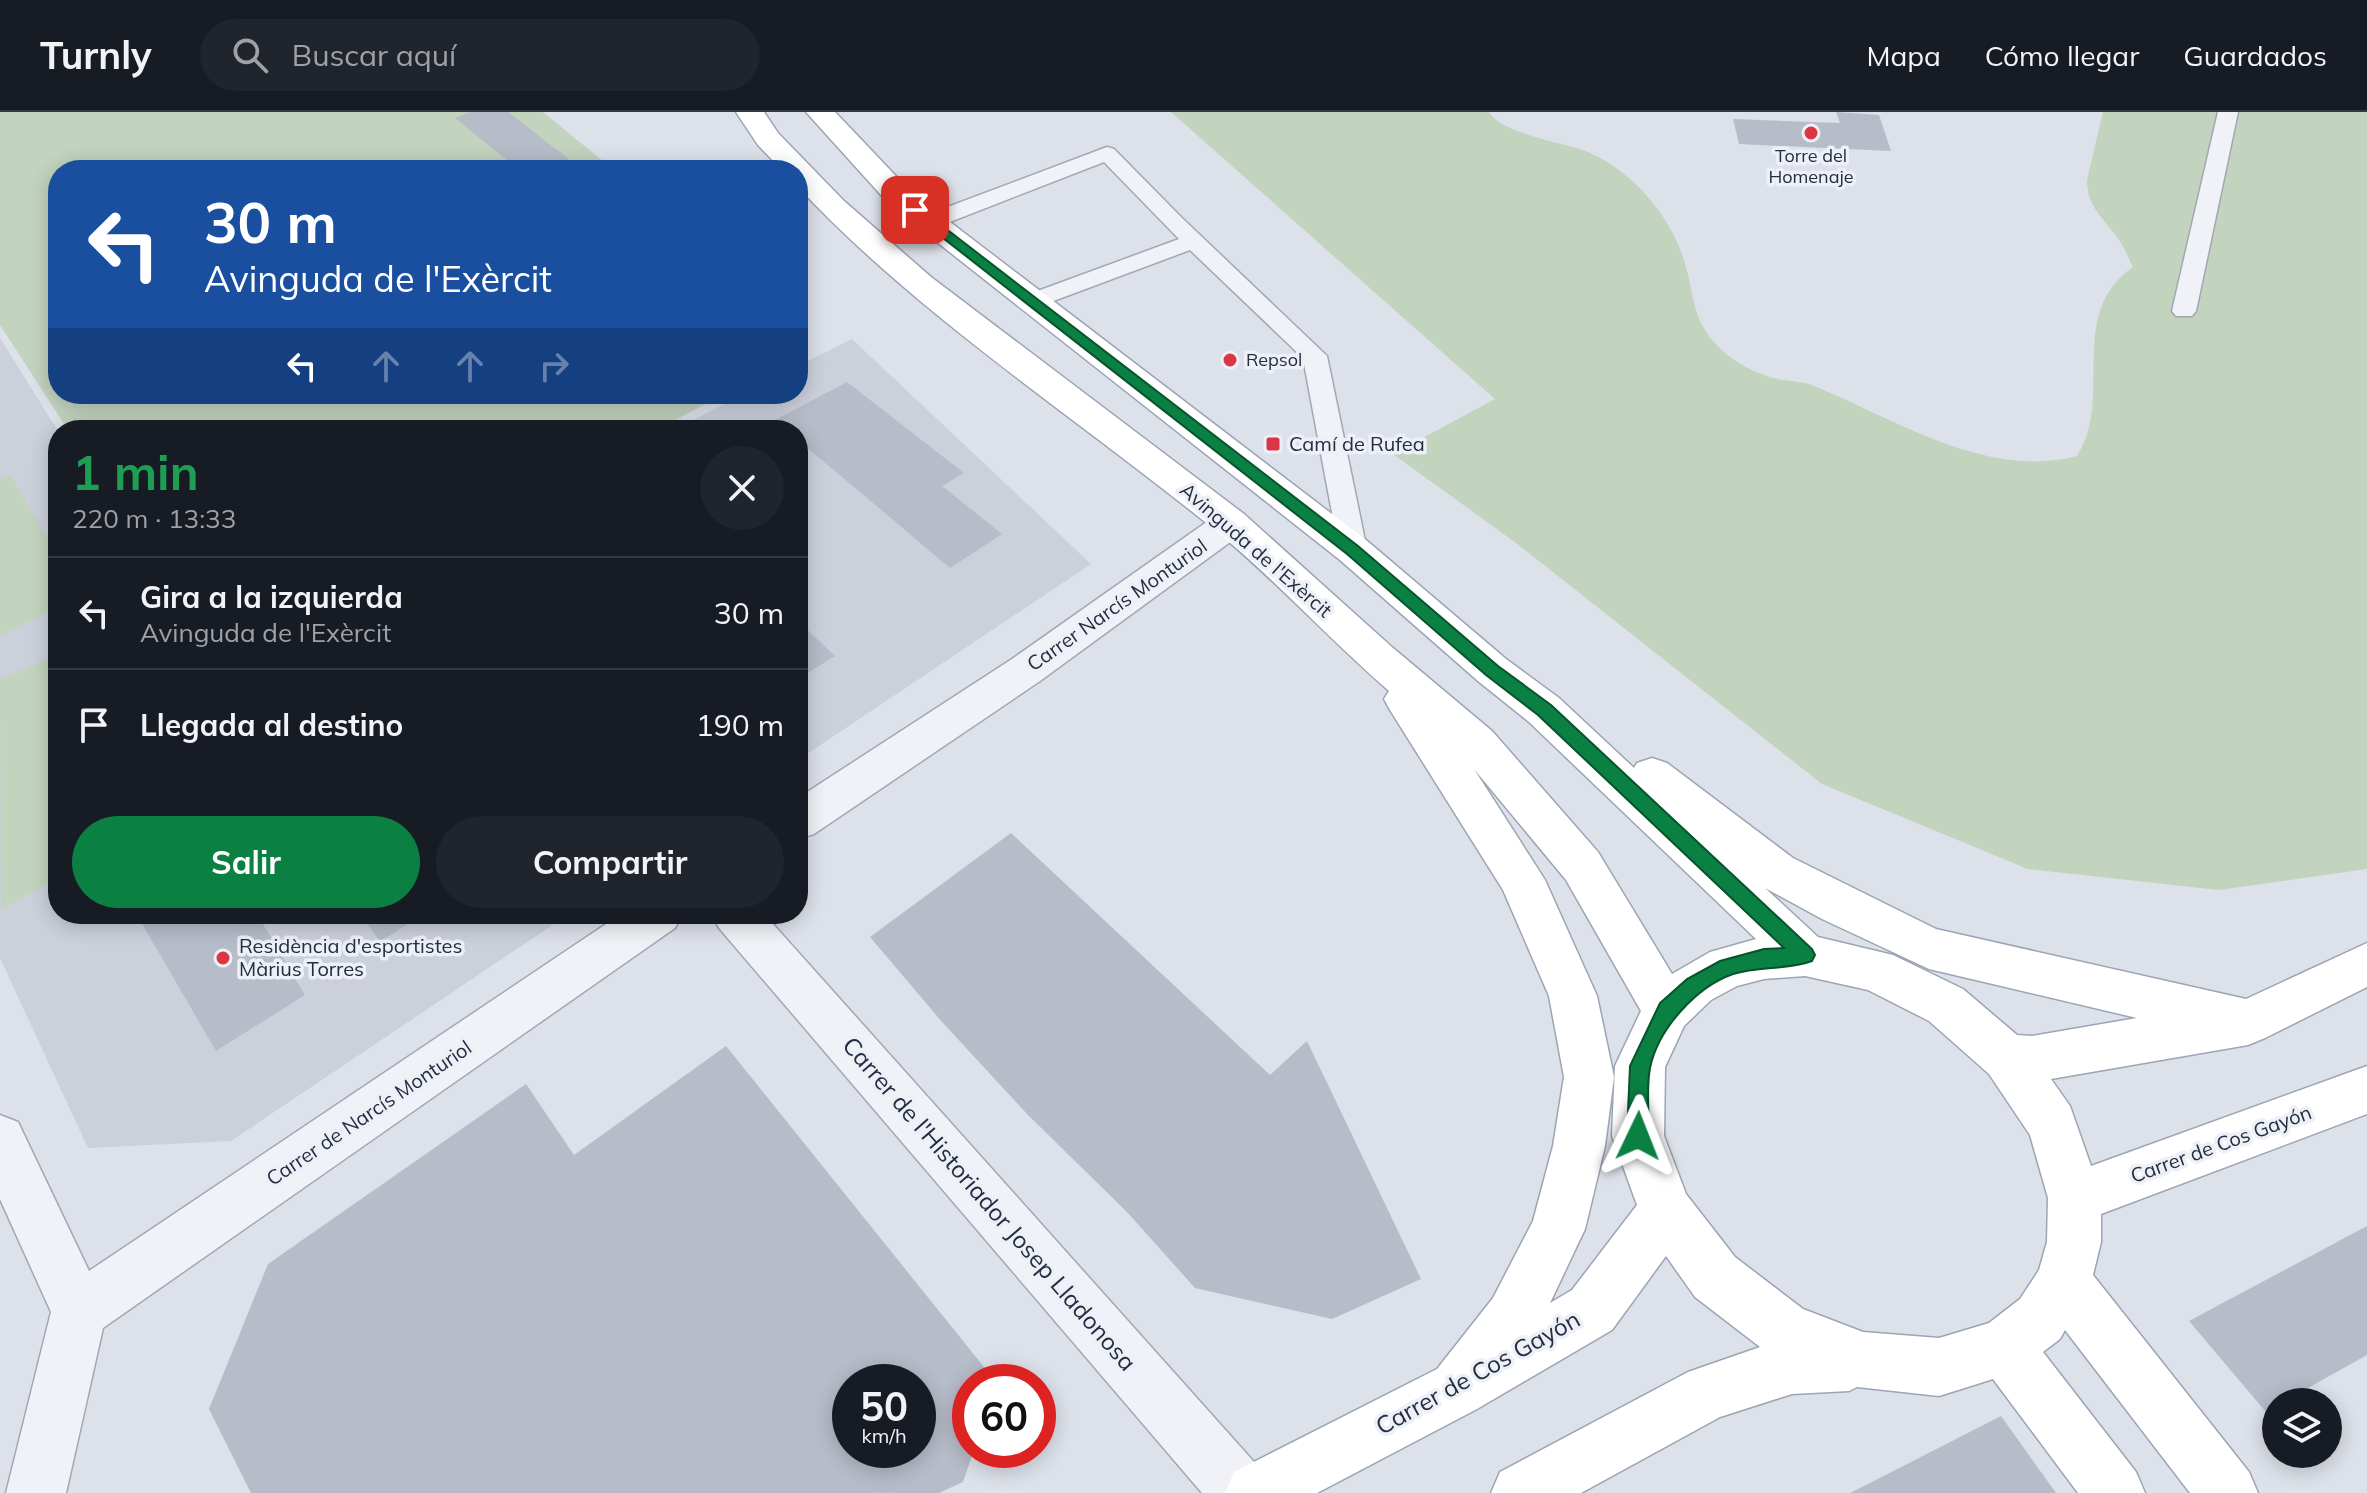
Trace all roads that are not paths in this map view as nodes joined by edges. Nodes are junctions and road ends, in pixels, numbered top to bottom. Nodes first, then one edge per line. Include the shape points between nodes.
1 (750, 112) edge
2 (820, 112) edge
3 (2228, 112) edge
4 (788, 160) edge
5 (808, 181) edge
6 (929, 222) junction
7 (1195, 241) junction
8 (1032, 301) junction
9 (2184, 311) dead end
10 (1231, 523) junction
11 (1353, 550) junction
12 (1379, 659) junction
13 (1544, 710) junction
14 (808, 814) edge
15 (644, 924) edge
16 (744, 924) edge
17 (1805, 955) junction
18 (2367, 964) edge
19 (1667, 1010) junction
20 (2248, 1022) junction
21 (2007, 1058) junction
22 (2367, 1090) edge
23 (0, 1140) edge
24 (2075, 1198) junction
25 (1666, 1211) junction
26 (2063, 1282) junction
27 (79, 1311) junction
28 (2004, 1347) junction
29 (1863, 1361) junction
30 (1457, 1389) junction
31 (36, 1493) edge
32 (1242, 1493) edge
33 (1255, 1493) edge
34 (1521, 1493) edge
35 (2115, 1493) edge
36 (2228, 1493) edge

1 - 4 main road, Avinguda de l'Exèrcit
2 - 6 main road
3 - 9 lane
5 - 10 main road, Avinguda de l'Exèrcit via 920,284
6 - 7 lane via 1107,153
6 - 8 main road
7 - 8 lane
7 - 11 lane via 1315,356
8 - 11 main road
10 - 12 main road, Avinguda de l'Exèrcit
10 - 14 street, Carrer Narcís Monturiol via 1011,669
11 - 13 main road
12 - 19 main road, Avinguda de l'Exèrcit via 1477,743 1582,866
12 - 30 main road via 1522,880 1573,996 1589,1077 1558,1229 1513,1318
13 - 17 main road
13 - 20 main road via 1613,742 1777,872 1929,948
15 - 27 street, Carrer de Narcís Monturiol
16 - 32 street, Carrer de l'Historiador Josep Lladonosa
17 - 19 main road via 1727,967 1694,985
17 - 21 main road via 1876,970 1946,1005
18 - 20 main road
19 - 25 main road via 1640,1066 1638,1136
20 - 21 main road via 2032,1059
21 - 24 main road via 2052,1124
22 - 24 main road, Carrer de Cos Gayón
23 - 27 street
24 - 26 main road via 2074,1242
25 - 29 main road via 1715,1277 1784,1330
25 - 30 main road, Carrer de Cos Gayón via 1592,1310
26 - 28 main road via 2040,1319
26 - 36 main road
27 - 31 street
28 - 29 main road via 1939,1367
28 - 35 main road
29 - 34 main road via 1792,1365 1708,1392
30 - 33 main road, Carrer de Cos Gayón

